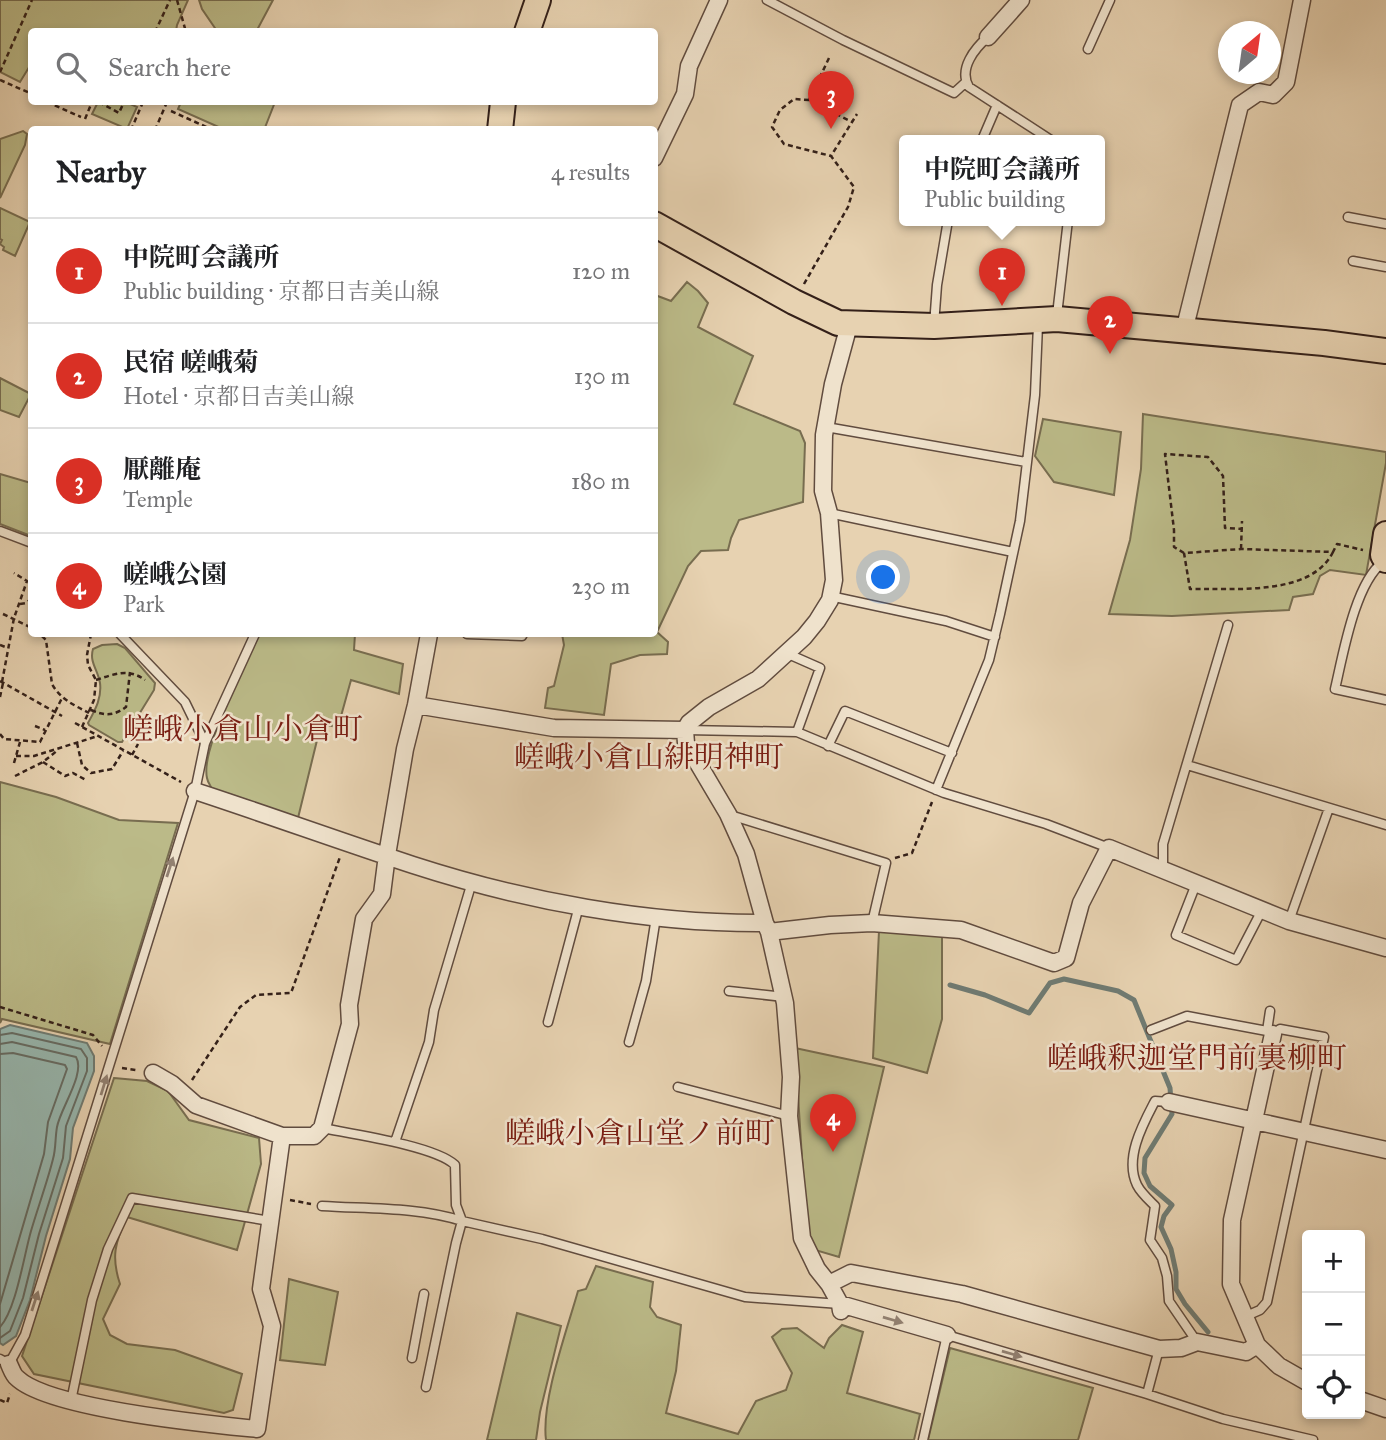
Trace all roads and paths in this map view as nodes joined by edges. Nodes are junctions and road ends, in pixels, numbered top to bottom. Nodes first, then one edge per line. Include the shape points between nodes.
1 (32, 0) edge
2 (170, 0) edge
3 (177, 0) edge
4 (538, 0) edge
5 (719, 0) edge
6 (767, 0) edge
7 (1021, 0) edge
8 (1110, 0) edge
9 (1302, 0) edge
10 (157, 28) edge
11 (186, 28) edge
12 (528, 28) edge
13 (988, 37) joint
14 (1088, 49) dead end
15 (829, 58) dead end
16 (0, 72) edge
17 (0, 80) edge
18 (966, 82) junction
19 (28, 92) edge
20 (808, 100) junction
21 (54, 105) edge
22 (90, 105) edge
23 (104, 105) edge
24 (123, 105) edge
25 (142, 105) edge
26 (166, 105) edge
27 (503, 105) edge
28 (997, 105) junction
29 (172, 111) dead end
30 (857, 114) dead end
31 (852, 122) junction
32 (133, 126) edge
33 (157, 126) edge
34 (204, 126) edge
35 (500, 126) edge
36 (984, 135) edge
37 (1043, 135) edge
38 (658, 150) edge
39 (831, 156) junction
40 (1348, 217) dead end
41 (1386, 224) edge
42 (658, 226) edge
43 (947, 226) edge
44 (1067, 226) edge
45 (1353, 261) dead end
46 (1386, 267) edge
47 (794, 302) junction
48 (1048, 319) junction
49 (849, 325) junction
50 (934, 326) junction
51 (1184, 331) junction
52 (1386, 351) edge
53 (826, 427) junction
54 (1026, 462) junction
55 (829, 513) junction
56 (1242, 521) dead end
57 (1242, 529) junction
58 (0, 531) edge
59 (28, 542) edge
60 (1241, 549) junction
61 (1013, 552) junction
62 (1334, 552) junction
63 (1385, 552) edge
64 (1184, 553) junction
65 (15, 573) dead end
66 (830, 596) junction
67 (28, 601) edge
68 (20, 604) junction
69 (3, 614) dead end
70 (13, 618) junction
71 (1228, 625) dead end
72 (28, 626) edge
73 (44, 637) edge
74 (90, 637) edge
75 (123, 637) edge
76 (254, 637) edge
77 (428, 637) edge
78 (995, 637) junction
79 (0, 645) edge
80 (8, 648) junction
81 (786, 653) junction
82 (130, 672) junction
83 (156, 673) junction
84 (96, 680) junction
85 (2, 682) edge
86 (0, 696) edge
87 (62, 698) junction
88 (1386, 700) edge
89 (416, 705) junction
90 (54, 712) junction
91 (90, 712) junction
92 (62, 716) dead end
93 (42, 720) dead end
94 (75, 723) dead end
95 (48, 724) junction
96 (35, 726) dead end
97 (82, 727) junction
98 (685, 730) junction
99 (45, 731) junction
100 (797, 732) junction
101 (0, 734) edge
102 (98, 736) junction
103 (20, 742) junction
104 (77, 743) junction
105 (205, 743) junction
106 (138, 744) dead end
107 (828, 746) junction
108 (61, 748) junction
109 (124, 750) junction
110 (952, 753) junction
111 (132, 755) junction
112 (16, 756) junction
113 (43, 762) junction
114 (15, 763) dead end
115 (1187, 765) junction
116 (91, 773) junction
117 (15, 776) dead end
118 (181, 782) dead end
119 (936, 790) junction
120 (195, 791) junction
121 (1329, 808) junction
122 (727, 814) junction
123 (1386, 825) edge
124 (346, 841) junction
125 (1109, 848) junction
126 (387, 855) junction
127 (886, 863) junction
128 (1163, 869) junction
129 (472, 882) junction
130 (1196, 884) junction
131 (579, 906) junction
132 (1262, 910) junction
133 (656, 917) junction
134 (1289, 921) junction
135 (873, 923) junction
136 (767, 927) junction
137 (1386, 948) edge
138 (729, 992) dead end
139 (784, 997) junction
140 (0, 1007) edge
141 (1270, 1011) dead end
142 (548, 1022) dead end
143 (1151, 1030) dead end
144 (1270, 1033) junction
145 (629, 1042) dead end
146 (114, 1064) junction
147 (153, 1073) joint
148 (678, 1087) dead end
149 (184, 1094) junction
150 (1169, 1101) joint
151 (789, 1116) junction
152 (1255, 1121) junction
153 (322, 1128) junction
154 (1304, 1132) junction
155 (282, 1136) junction
156 (395, 1142) junction
157 (1386, 1150) edge
158 (273, 1198) junction
159 (322, 1206) joint
160 (270, 1221) junction
161 (462, 1221) junction
162 (829, 1284) junction
163 (424, 1294) dead end
164 (841, 1308) junction
165 (1244, 1317) junction
166 (947, 1335) junction
167 (1197, 1342) junction
168 (1257, 1345) junction
169 (1159, 1349) junction
170 (412, 1358) dead end
171 (4, 1361) edge
172 (1302, 1379) edge
173 (426, 1387) dead end
174 (1147, 1394) junction
175 (71, 1401) junction
176 (1365, 1402) edge
177 (1386, 1409) edge
178 (923, 1440) edge
179 (1313, 1440) edge

1 - 16 path
2 - 10 path
3 - 11 path
4 - 12 main road
5 - 38 street via 689,66 685,94
6 - 18 lane via 954,93
7 - 13 street
8 - 14 lane
9 - 51 street via 1286,82 1273,95 1259,92 1240,105
13 - 18 lane via 971,55
15 - 20 path
17 - 19 path
18 - 28 lane
20 - 31 path
20 - 39 path via 794,99 780,110 772,127 784,144
21 - 22 path via 83,118
23 - 24 path via 119,113
25 - 32 path
26 - 33 path
27 - 35 main road
28 - 36 lane
28 - 37 lane
29 - 34 path
30 - 31 path
31 - 39 path
39 - 47 path via 854,187 848,207
40 - 41 lane
42 - 47 main road
43 - 50 lane
44 - 48 lane
45 - 46 lane
47 - 49 main road
48 - 50 main road
48 - 51 main road
48 - 54 lane
49 - 50 main road
49 - 53 street
51 - 52 main road
53 - 54 lane
53 - 55 street via 823,491
54 - 61 lane
55 - 61 lane
55 - 66 street via 834,579
56 - 57 path
57 - 60 path
57 - 64 path via 1225,528 1223,476 1208,457 1165,454 1174,547
58 - 59 lane
60 - 62 path
60 - 64 path
61 - 78 lane
62 - 63 path via 1337,544
62 - 64 path via 1329,562 1307,579 1272,587 1190,589
63 - 88 lane via 1352,619 1335,689
65 - 68 path via 27,581
66 - 78 lane via 946,621
66 - 81 street via 817,621
67 - 68 path
68 - 70 path
69 - 70 path
70 - 72 path
70 - 80 path
71 - 115 lane
73 - 87 path via 52,684
74 - 84 path via 86,655
75 - 83 lane
76 - 105 lane
77 - 89 street
78 - 110 lane
79 - 80 path
80 - 85 path
81 - 98 street via 758,678 709,707
81 - 100 lane via 820,668
82 - 83 path via 149,682
82 - 84 path
82 - 91 path via 127,707 104,715
83 - 105 lane via 185,702
84 - 91 path
85 - 86 path
85 - 90 path
87 - 90 path
87 - 91 path
89 - 98 street via 554,728
89 - 126 street
90 - 92 path
90 - 95 path
91 - 97 path
93 - 95 path
94 - 97 path
95 - 99 path
96 - 99 path
97 - 102 path
98 - 100 lane
98 - 122 street via 686,743
99 - 103 path via 40,741
100 - 107 lane
101 - 103 path
102 - 104 path
102 - 109 path
103 - 112 path
104 - 108 path
104 - 116 path via 82,765
105 - 120 lane
106 - 111 path
107 - 110 lane via 845,711
107 - 119 lane
108 - 112 path
108 - 113 path
109 - 111 path
109 - 116 path via 113,769
110 - 119 lane
111 - 118 path
112 - 114 path
113 - 116 path via 65,776 73,773 86,781
113 - 117 path
115 - 121 lane
115 - 128 lane via 1163,844
119 - 125 lane
119 - 127 path via 912,853
120 - 124 street
146 -> 120 lane
121 - 123 lane
121 - 134 lane
122 - 127 lane
122 - 136 street via 746,854
124 - 126 street
124 - 149 path via 290,993 256,995 240,1007
125 - 128 street
125 - 135 street via 1082,903 1066,958 1054,963 961,930
126 - 129 street
126 - 153 street via 382,894 364,919 349,1005 350,1024
127 - 135 lane
128 - 130 street
129 - 131 street
129 - 156 lane via 429,1042
130 - 132 street
130 - 132 lane via 1176,935 1236,960
131 - 133 street
131 - 142 lane
132 - 134 street
133 - 136 street
133 - 145 lane via 646,981
134 - 137 street
135 - 136 street
136 - 139 street
138 - 139 lane
139 - 151 street via 791,1077
140 - 146 path via 93,1035
141 - 144 lane
143 - 144 lane via 1187,1016
144 - 152 street
144 - 154 lane via 1280,1029 1324,1037
146 - 147 path
171 -> 146 lane via 25,1335
147 - 149 street
148 - 151 lane
149 - 155 street via 195,1105
150 - 152 street
150 - 167 lane via 1155,1101 1139,1132 1133,1167 1137,1184 1155,1206 1150,1240 1162,1258 1169,1301
151 - 162 street via 802,1238
152 - 154 street
152 - 165 street via 1232,1220 1231,1284
153 - 155 street via 314,1136
153 - 156 lane
154 - 157 street
154 - 165 lane via 1267,1302
155 - 158 street
156 - 161 lane via 448,1158 455,1166 456,1205
158 - 159 path
158 - 160 street
159 - 161 lane
160 - 175 lane via 132,1198 108,1249 92,1300
160 - 175 street via 261,1289 272,1326 257,1429
161 - 164 lane via 745,1297
161 - 173 lane
162 - 164 street
162 - 169 street via 850,1273 962,1294
163 - 170 lane
164 -> 166 street
165 - 168 street
166 -> 174 lane
166 - 178 lane
167 - 168 street via 1246,1352
167 - 169 street
168 - 172 street
169 - 174 lane
171 - 175 street via 16,1378 54,1398
174 - 179 lane via 1223,1419
176 - 177 street

